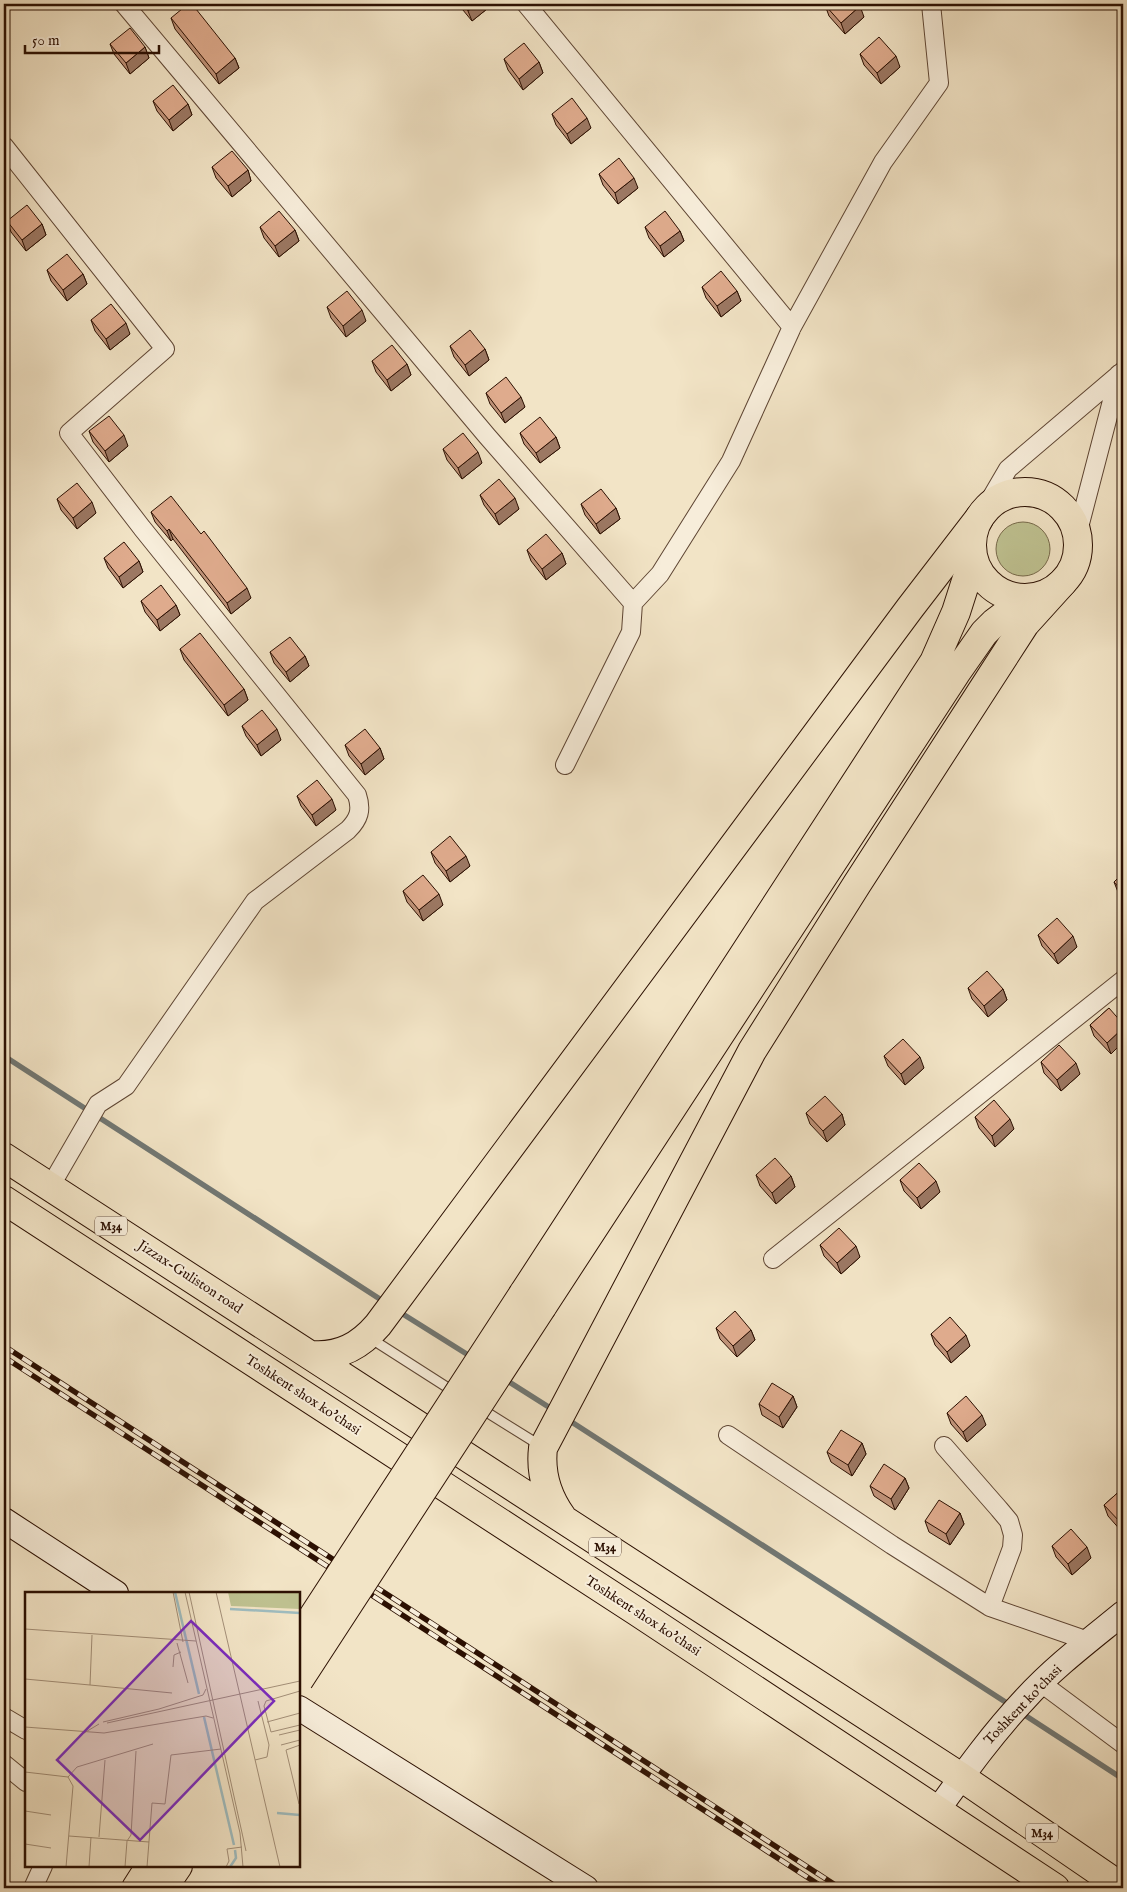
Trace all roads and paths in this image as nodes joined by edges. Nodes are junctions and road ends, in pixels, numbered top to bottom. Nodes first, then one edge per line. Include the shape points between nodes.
1 (124, 4) edge
2 (526, 4) edge
3 (931, 4) edge
4 (4, 146) edge
5 (792, 326) junction
6 (1121, 373) edge
7 (980, 517) junction
8 (1077, 535) junction
9 (973, 559) junction
10 (1063, 582) junction
11 (1027, 598) junction
12 (633, 603) junction
13 (565, 765) dead end
14 (1123, 980) edge
15 (4, 1157) edge
16 (50, 1187) junction
17 (4, 1200) edge
18 (773, 1259) dead end
19 (533, 1300) junction
20 (373, 1331) junction
21 (312, 1355) junction
22 (728, 1435) dead end
23 (546, 1442) junction
24 (944, 1446) dead end
25 (4, 1520) edge
26 (564, 1520) junction
27 (114, 1592) edge
28 (990, 1606) junction
29 (1123, 1612) edge
30 (300, 1637) edge
31 (1088, 1641) junction
32 (300, 1678) edge
33 (1033, 1691) junction
34 (300, 1709) edge
35 (4, 1717) edge
36 (25, 1729) edge
37 (1123, 1744) edge
38 (4, 1764) edge
39 (961, 1777) junction
40 (25, 1781) edge
41 (937, 1811) junction
42 (43, 1867) edge
43 (149, 1867) edge
44 (177, 1867) edge
45 (33, 1888) edge
46 (136, 1888) edge
47 (163, 1888) edge
48 (586, 1888) edge
49 (1055, 1888) edge
50 (1123, 1888) edge

1 - 12 street via 487,436
2 - 5 street
3 - 5 street via 939,83 883,162
4 - 16 street via 165,349 69,433 357,795 360,805 360,816 348,830 255,901 126,1086 98,1104
5 - 12 street via 731,461 660,574
6 - 7 street via 1008,469
6 - 8 street
7 - 8 main road via 1004,497 1036,493 1063,509
7 - 9 main road via 972,537
7 - 20 main road
8 - 10 main road via 1077,555
9 - 11 main road via 990,586 1008,596
9 - 19 main road via 956,612 934,662
10 - 11 main road via 1047,593
10 - 23 main road via 1025,624 752,1051
11 - 19 main road via 984,633
12 - 13 street via 630,632
14 - 18 street
15 - 16 main road, Jizzax-Guliston road / M34
16 - 21 main road, Jizzax-Guliston road / M34
17 - 41 main road, Toshkent shox ko'chasi / M34
19 - 30 main road, bridge
19 - 32 main road, bridge
20 - 21 main road via 358,1344 341,1352
20 - 23 lane via 469,1401
21 - 26 main road, M34
22 - 28 street
23 - 26 main road via 542,1458 543,1478 552,1502
24 - 28 street via 1009,1521 1012,1548
25 - 27 street
26 - 39 main road, M34
28 - 31 street
29 - 31 street, Toshkent ko'chasi
31 - 33 street, Toshkent ko'chasi
33 - 37 street
33 - 39 street, Toshkent ko'chasi
34 - 48 street
35 - 36 street
38 - 40 street
39 - 41 street, Toshkent ko'chasi
39 - 50 main road, M34
41 - 49 main road, Toshkent shox ko'chasi / M34
42 - 45 street
43 - 46 main road
44 - 47 main road

